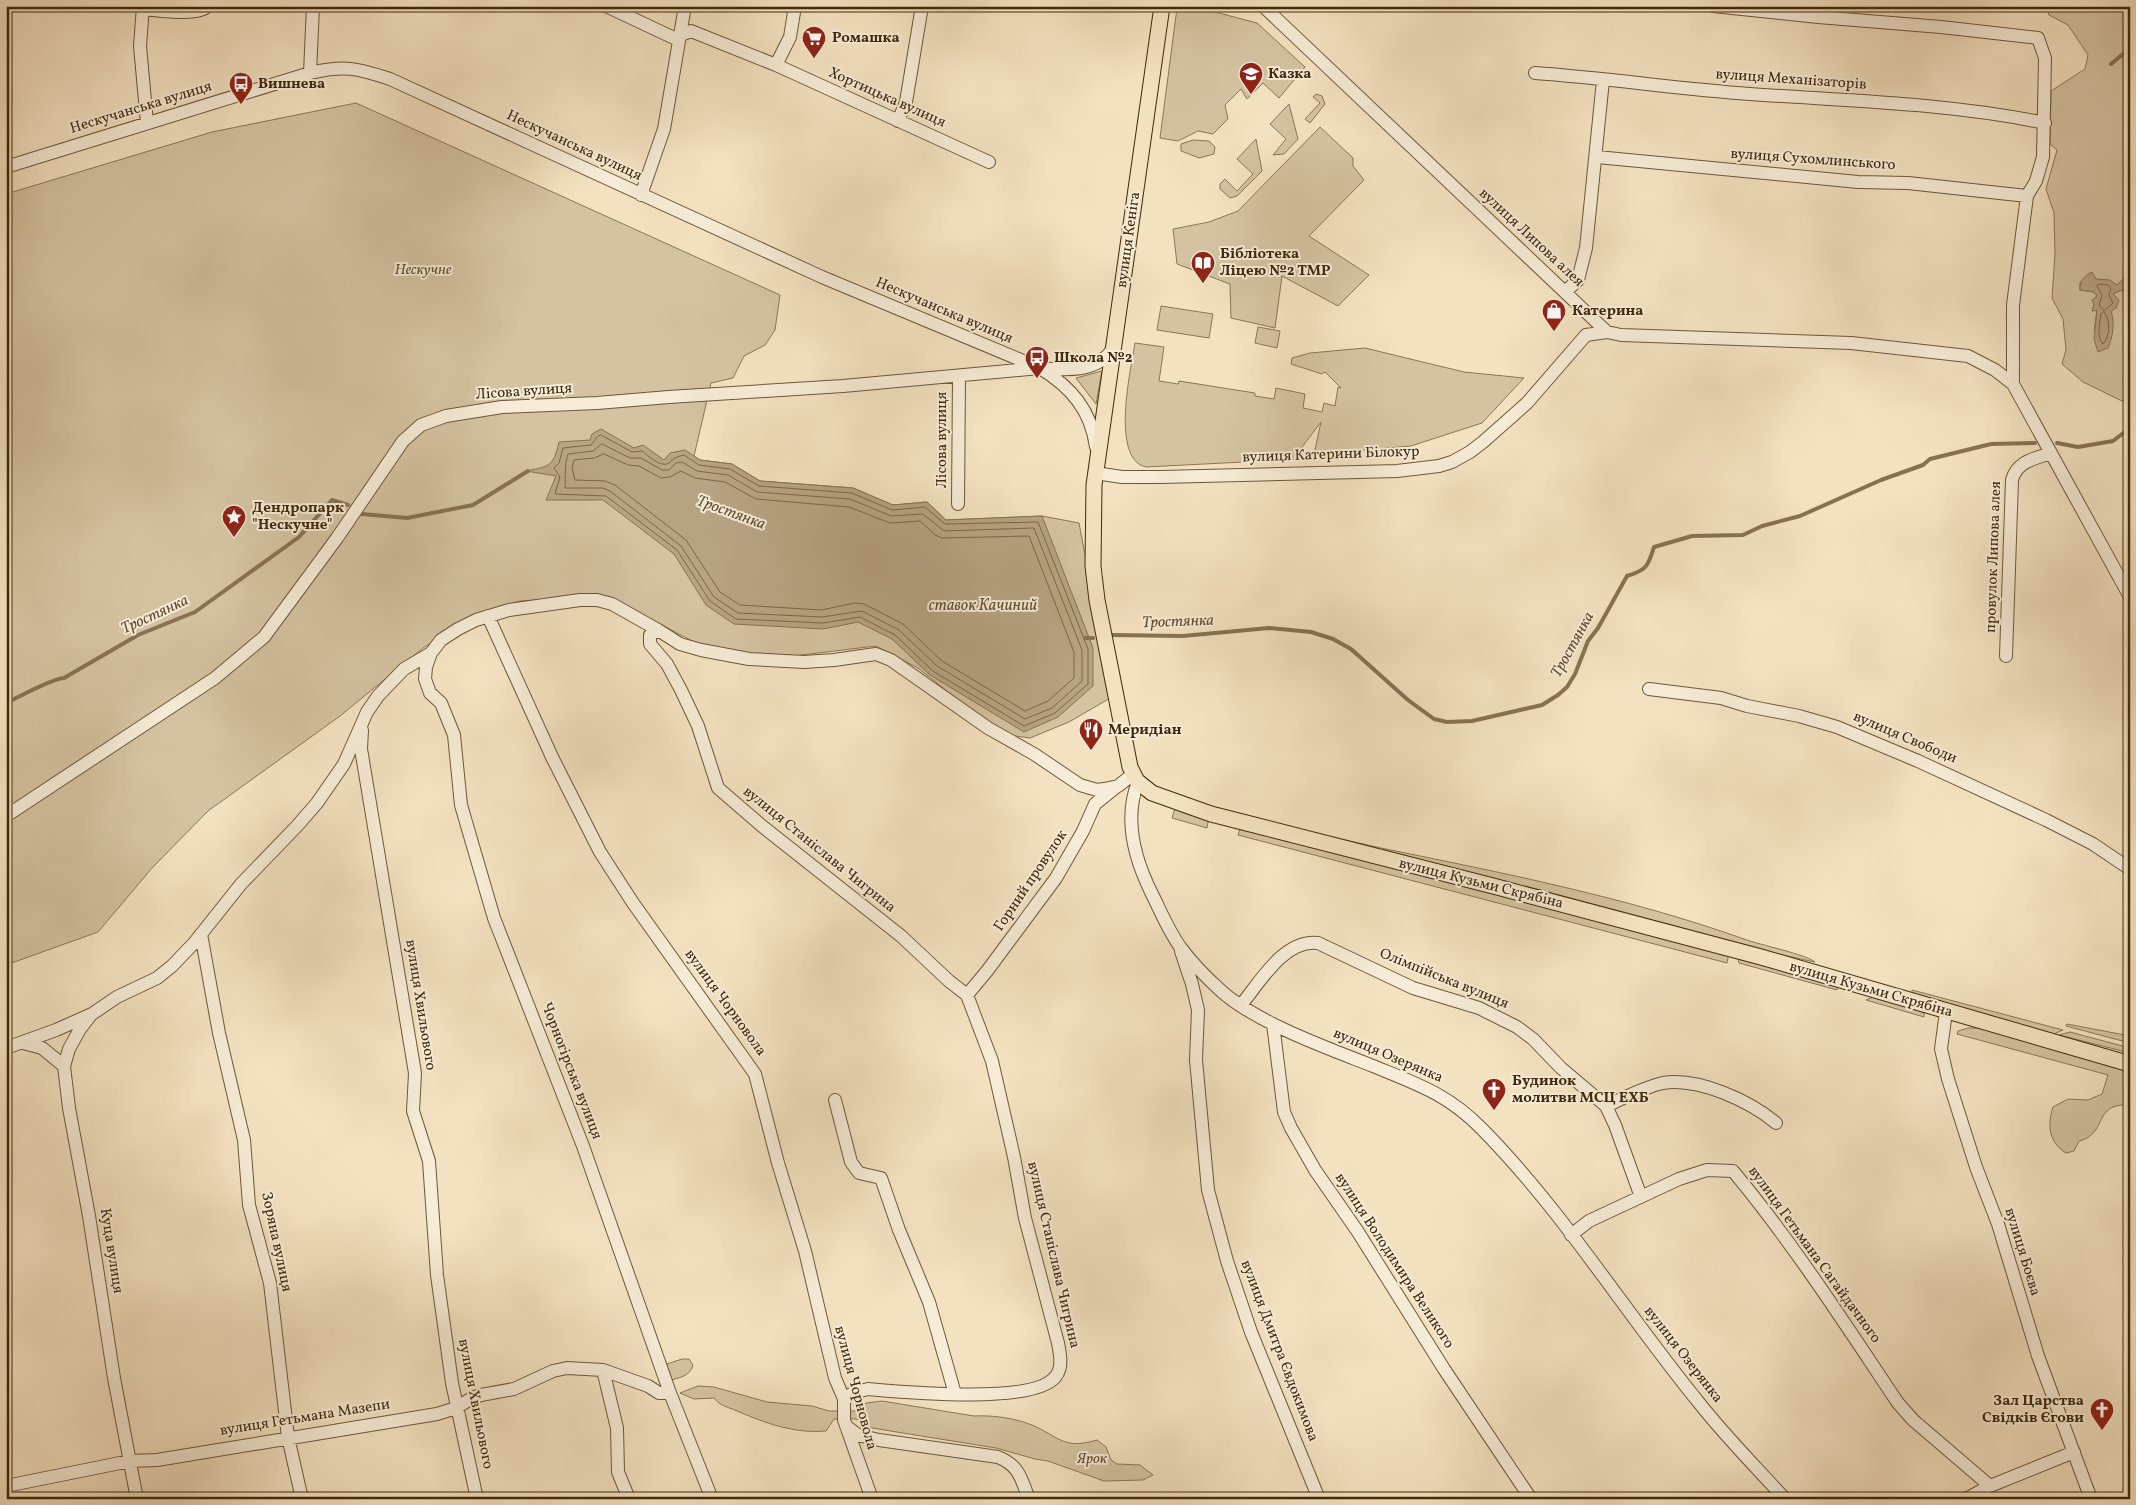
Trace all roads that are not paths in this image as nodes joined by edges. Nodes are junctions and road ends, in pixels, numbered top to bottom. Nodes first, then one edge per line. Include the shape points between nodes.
1 (208, 6) edge
2 (312, 6) edge
3 (606, 6) edge
4 (685, 6) edge
5 (795, 6) edge
6 (922, 6) edge
7 (1162, 6) edge
8 (1263, 6) edge
9 (1713, 6) edge
10 (142, 7) edge
11 (680, 35) junction
12 (776, 65) junction
13 (310, 73) junction
14 (1535, 73) dead end
15 (1603, 80) junction
16 (898, 122) junction
17 (147, 123) junction
18 (2045, 123) junction
19 (1597, 157) junction
20 (989, 162) dead end
21 (6, 167) edge
22 (641, 194) junction
23 (2027, 196) junction
24 (1565, 292) junction
25 (1607, 332) junction
26 (1113, 349) junction
27 (1040, 368) junction
28 (958, 376) junction
29 (2013, 384) junction
30 (2051, 453) junction
31 (1098, 455) junction
32 (1095, 473) junction
33 (958, 504) dead end
34 (2130, 597) edge
35 (488, 616) junction
36 (658, 630) junction
37 (431, 653) junction
38 (2006, 656) dead end
39 (1649, 689) dead end
40 (362, 723) junction
41 (1135, 778) junction
42 (1118, 786) junction
43 (6, 816) edge
44 (2130, 869) edge
45 (201, 934) junction
46 (1180, 946) junction
47 (967, 995) junction
48 (1241, 1005) junction
49 (1946, 1012) junction
50 (92, 1014) junction
51 (1272, 1024) junction
52 (22, 1043) junction
53 (6, 1048) edge
54 (2130, 1064) edge
55 (64, 1066) junction
56 (835, 1100) dead end
57 (1606, 1106) junction
58 (1776, 1123) dead end
59 (1641, 1197) junction
60 (1571, 1235) junction
61 (603, 1370) junction
62 (670, 1392) junction
63 (955, 1394) junction
64 (844, 1399) junction
65 (456, 1408) junction
66 (845, 1419) junction
67 (288, 1437) junction
68 (2074, 1452) junction
69 (130, 1462) junction
70 (6, 1486) edge
71 (1990, 1486) junction
72 (137, 1499) edge
73 (302, 1499) edge
74 (476, 1499) edge
75 (628, 1499) edge
76 (712, 1499) edge
77 (872, 1499) edge
78 (1029, 1499) edge
79 (1319, 1499) edge
80 (1531, 1499) edge
81 (1785, 1499) edge
82 (1966, 1499) edge
83 (2091, 1499) edge

1 - 10 street via 200,12
2 - 13 street
3 - 11 street, Хортицька вулиця via 674,38
4 - 11 street
5 - 12 street via 790,37
6 - 16 street via 906,102
7 - 26 main road, вулиця Кеніга
8 - 24 street, вулиця Липова алея
9 - 18 street via 2038,38 2046,58
10 - 17 street via 140,46
11 - 12 street, Хортицька вулиця via 691,31
11 - 22 street via 664,129
12 - 16 street, Хортицька вулиця
13 - 17 street, Нескучанська вулиця
13 - 22 street, Нескучанська вулиця via 343,67 390,80
14 - 15 street, вулиця Механізаторів
15 - 18 street, вулиця Механізаторів via 1679,89 1875,102
15 - 19 street
16 - 20 street, Хортицька вулиця
17 - 21 street, Нескучанська вулиця
18 - 23 street via 2041,168
19 - 23 street, вулиця Сухомлинського
19 - 24 street via 1586,248 1578,280
22 - 27 street, Нескучанська вулиця via 822,278
23 - 29 street via 2013,305
24 - 25 street, вулиця Липова алея
25 - 29 street via 1852,343 1968,356
25 - 32 street, вулиця Катерини Білокур via 1586,335 1526,403 1483,442 1464,456 1439,466 1161,477
26 - 27 street, Нескучанська вулиця via 1095,364 1079,369
26 - 31 main road, вулиця Кеніга
27 - 28 street, Лісова вулиця
27 - 31 street via 1078,399 1091,422
28 - 33 street, Лісова вулиця
28 - 43 street, Лісова вулиця via 598,403 502,407 446,416 421,425 403,441 264,637 215,678
29 - 30 street
30 - 34 street
30 - 38 street, провулок Липова алея via 2022,464 2015,470 2012,480
31 - 32 main road, вулиця Кеніга
32 - 41 main road via 1092,528 1097,600
35 - 36 street via 532,606 597,600 612,604
35 - 37 street via 458,628 441,640
35 - 64 street, вулиця Чорновола via 552,757 600,852 755,1074 805,1251 835,1378
36 - 42 street via 680,644 749,659 804,662 876,654 891,660 988,728 1080,785 1097,790
36 - 47 street, вулиця Станіслава Чигрина via 650,635 650,644 667,664 698,726 718,788 901,936
37 - 40 street via 404,669 378,696
37 - 62 street, Чорногірська вулиця via 425,679 430,693 441,703 454,735 461,805 494,918 583,1146
39 - 44 street, вулиця Свободи via 1721,698 1837,727 1918,760 2046,820 2093,844
40 - 45 street via 344,764 317,803 241,884
40 - 65 street, вулиця Хвильового via 361,749 415,1073 413,1111 431,1176 436,1275
41 - 42 street
41 - 46 street, вулиця Озерянка via 1130,824 1134,844 1148,885
41 - 49 main road, вулиця Кузьми Скрябіна via 1162,798 1211,814 1761,957
42 - 47 street, Горний провулок via 1095,804 1056,878
45 - 50 street via 157,978 117,997
45 - 67 street, Зоряна вулиця via 219,1033 244,1140 249,1205 270,1283
46 - 48 street, вулиця Озерянка via 1220,991
46 - 79 street, вулиця Дмитра Євдокимова via 1198,1010 1196,1060 1208,1190 1251,1332
47 - 63 street, вулиця Станіслава Чигрина via 992,1061 1025,1218 1061,1361 1056,1376 1047,1385 1034,1390
48 - 51 street, вулиця Озерянка
48 - 57 street, Олімпійська вулиця via 1288,950 1301,944 1318,943 1413,988 1480,1008 1502,1019 1533,1039
49 - 54 main road, вулиця Кузьми Скрябіна
49 - 68 street, вулиця Боєва via 1942,1049 1948,1080 1998,1224 2038,1356
50 - 52 street
50 - 55 street, Куца вулиця via 69,1049
51 - 60 street, вулиця Озерянка via 1432,1090 1464,1112 1496,1142
51 - 80 street, вулиця Володимира Великого via 1284,1112 1291,1128 1315,1170
52 - 53 street
52 - 55 street via 42,1048
55 - 69 street, Куца вулиця
56 - 63 street via 851,1162 859,1174 881,1178 930,1302
57 - 58 street via 1661,1083 1674,1082 1725,1093 1751,1105
57 - 59 street, Олімпійська вулиця
59 - 60 street, вулиця Гетьмана Сагайдачного via 1589,1221
59 - 71 street, вулиця Гетьмана Сагайдачного via 1707,1170 1733,1171 1820,1289 1898,1403 1913,1420
60 - 81 street, вулиця Озерянка via 1700,1405
61 - 62 street, вулиця Гетьмана Мазепи via 648,1386 658,1393
61 - 65 street, вулиця Гетьмана Мазепи via 567,1368 553,1371 514,1389 472,1398
61 - 75 street via 618,1428 618,1472
62 - 76 street, Чорногірська вулиця
63 - 64 street, вулиця Станіслава Чигрина via 868,1389
64 - 66 street, вулиця Чорновола
65 - 67 street, вулиця Гетьмана Мазепи via 437,1414
65 - 74 street, вулиця Хвильового
66 - 77 street, вулиця Чорновола
66 - 78 street via 858,1435 1003,1459 1016,1467
67 - 69 street, вулиця Гетьмана Мазепи
67 - 73 street, Зоряна вулиця
68 - 71 street
68 - 83 street, вулиця Боєва
69 - 70 street, вулиця Гетьмана Мазепи
69 - 72 street, Куца вулиця
71 - 82 street

